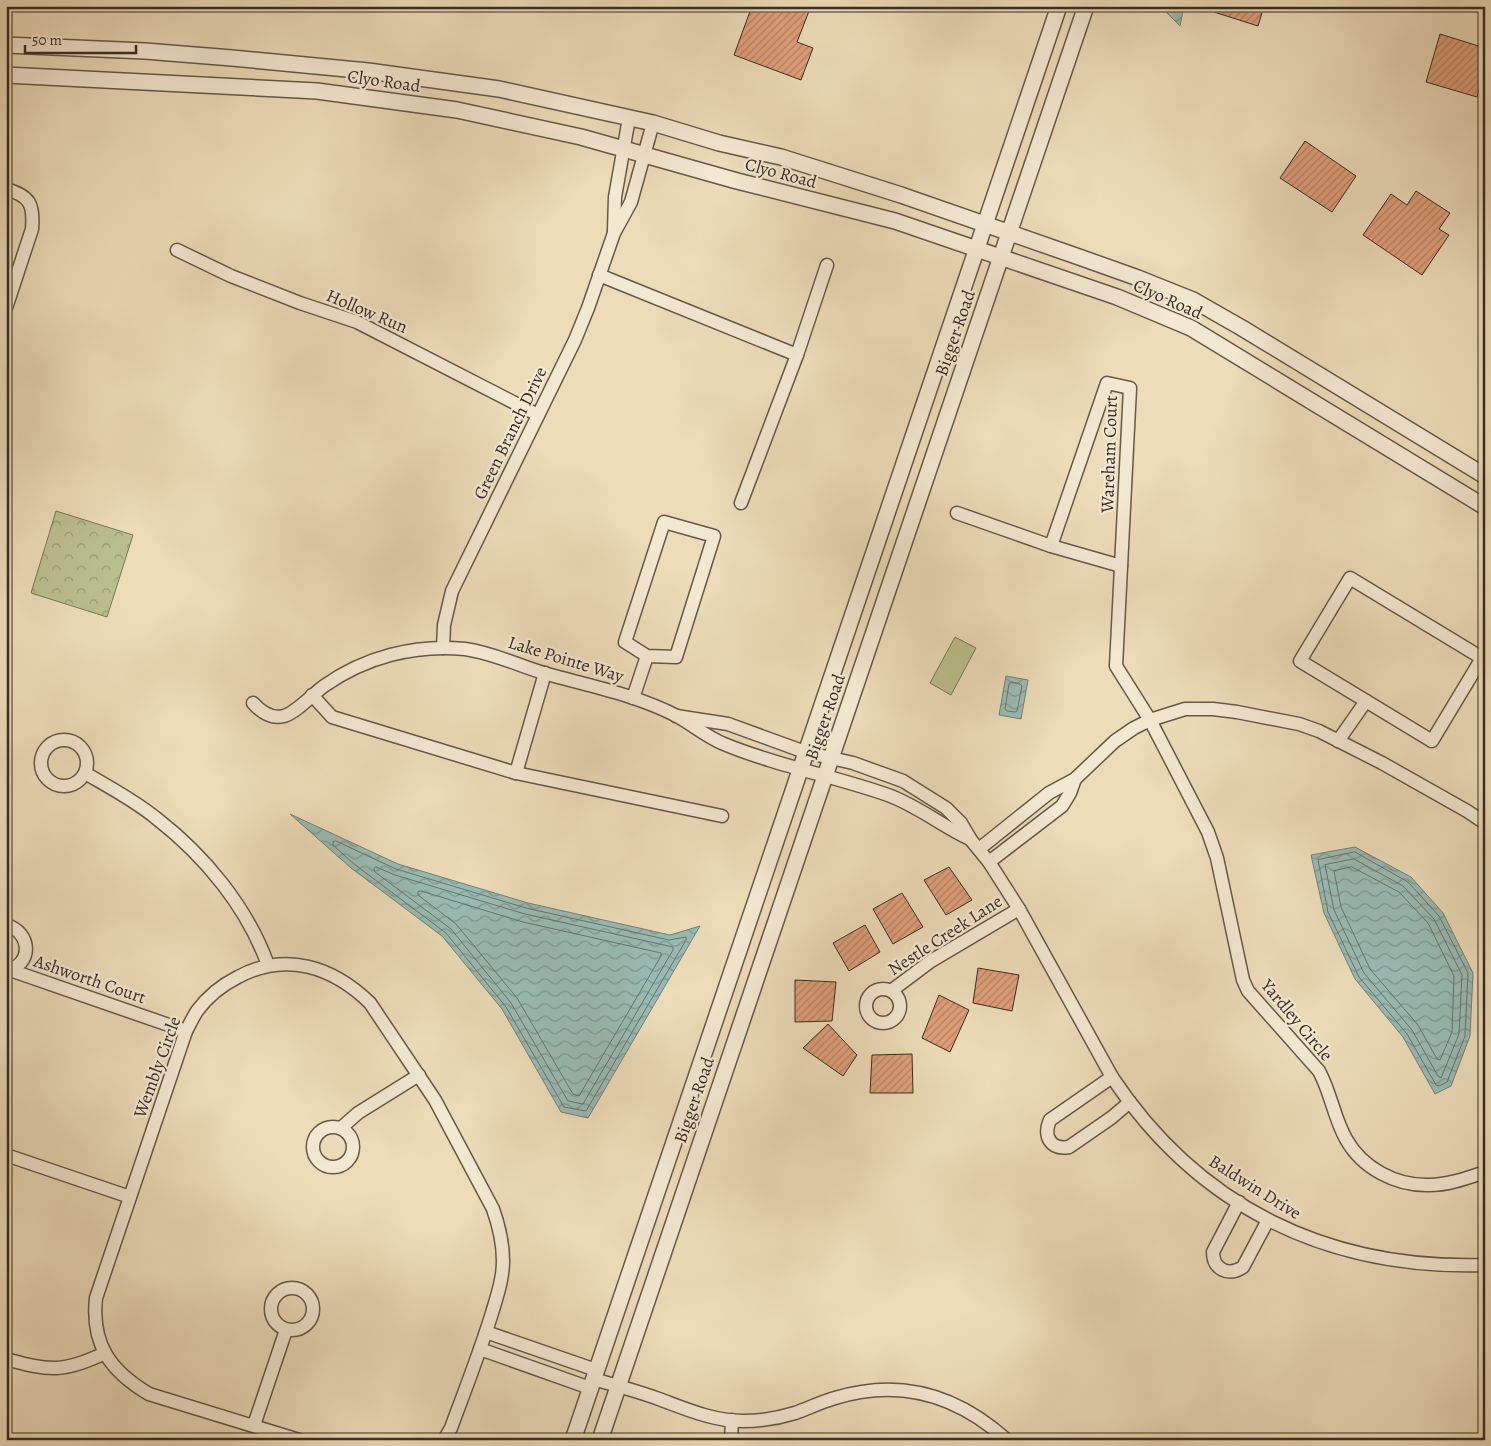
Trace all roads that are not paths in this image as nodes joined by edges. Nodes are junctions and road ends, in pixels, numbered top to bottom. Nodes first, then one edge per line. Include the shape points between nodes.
1 (1059, 6) edge
2 (1086, 6) edge
3 (6, 45) edge
4 (6, 75) edge
5 (629, 118) junction
6 (653, 123) junction
7 (623, 148) junction
8 (645, 154) junction
9 (6, 188) edge
10 (984, 225) junction
11 (1009, 232) junction
12 (614, 233) junction
13 (976, 248) junction
14 (177, 250) dead end
15 (1000, 257) junction
16 (826, 265) dead end
17 (599, 275) junction
18 (9, 292) edge
19 (6, 308) edge
20 (797, 355) junction
21 (538, 414) junction
22 (1485, 476) edge
23 (741, 502) dead end
24 (1485, 507) edge
25 (958, 513) dead end
26 (1051, 546) junction
27 (1121, 566) junction
28 (442, 648) junction
29 (647, 656) junction
30 (545, 673) junction
31 (312, 695) junction
32 (632, 698) junction
33 (1366, 701) junction
34 (253, 703) dead end
35 (676, 716) junction
36 (1150, 720) junction
37 (1338, 741) junction
38 (806, 752) junction
39 (831, 758) junction
40 (799, 769) junction
41 (85, 773) dead end
42 (516, 773) junction
43 (824, 777) junction
44 (1075, 779) junction
45 (722, 816) dead end
46 (1485, 823) edge
47 (975, 844) junction
48 (989, 862) junction
49 (1019, 909) junction
50 (6, 925) edge
51 (268, 965) junction
52 (8, 970) edge
53 (891, 990) dead end
54 (186, 1031) junction
55 (419, 1076) junction
56 (1112, 1076) junction
57 (1130, 1102) junction
58 (341, 1128) dead end
59 (6, 1155) edge
60 (1485, 1172) edge
61 (130, 1197) junction
62 (1239, 1202) junction
63 (1268, 1220) junction
64 (1485, 1265) edge
65 (286, 1330) dead end
66 (486, 1332) junction
67 (480, 1349) junction
68 (105, 1354) junction
69 (6, 1358) edge
70 (593, 1379) junction
71 (617, 1386) junction
72 (732, 1420) junction
73 (254, 1425) junction
74 (299, 1440) edge
75 (444, 1440) edge
76 (573, 1440) edge
77 (600, 1440) edge
78 (732, 1440) edge
79 (1007, 1440) edge

1 - 10 street, Bigger Road
2 - 11 street, Bigger Road
3 - 5 street, Clyo Road via 154,52 368,71 499,89
4 - 7 street, Clyo Road via 317,91 457,110
5 - 6 street, Clyo Road
5 - 7 street, Green Branch Drive
6 - 8 street, Green Branch Drive
6 - 10 street, Clyo Road via 781,157
7 - 8 street, Clyo Road
7 - 12 street, Green Branch Drive via 614,197
8 - 12 street, Green Branch Drive via 631,202
8 - 13 street, Clyo Road via 895,221
9 - 18 street via 26,197 34,216
10 - 11 street, Clyo Road
10 - 13 street, Bigger Road
11 - 15 street, Bigger Road
11 - 22 street, Clyo Road via 1192,300
12 - 17 street, Green Branch Drive
13 - 15 street, Clyo Road
13 - 38 street, Bigger Road
14 - 21 street, Hollow Run via 231,276 357,322
15 - 24 street, Clyo Road via 1117,297 1191,328
15 - 39 street, Bigger Road
16 - 20 street
17 - 20 street
17 - 21 street, Green Branch Drive via 575,340
18 - 19 street
20 - 23 street
21 - 28 street, Green Branch Drive via 452,591
25 - 26 street
26 - 27 street
26 - 27 street, Wareham Court via 1107,383 1130,388
27 - 36 street, Wareham Court via 1116,666
28 - 30 street, Lake Pointe Way via 499,657
28 - 31 street, Lake Pointe Way via 389,655 354,668
29 - 29 street via 625,642 664,522 714,536 676,657
29 - 32 street
30 - 32 street, Lake Pointe Way
30 - 42 street
31 - 34 street, Lake Pointe Way via 283,716 266,714
31 - 42 street via 332,717
32 - 35 street, Lake Pointe Way
33 - 33 street via 1432,741 1482,658 1350,578 1300,661
33 - 37 street
35 - 38 street, Lake Pointe Way via 728,724
35 - 40 street, Lake Pointe Way via 722,744
36 - 37 street via 1185,709 1213,709 1299,724
36 - 44 street via 1115,741
36 - 60 street, Yardley Circle via 1208,832 1217,858 1242,980 1248,991 1319,1071 1337,1121 1355,1153 1389,1177 1410,1184 1446,1184
37 - 46 street
38 - 39 street, Lake Pointe Way
38 - 40 street, Bigger Road
39 - 43 street, Bigger Road
39 - 47 street, Baldwin Drive via 902,781 926,794 961,823
40 - 43 street, Baldwin Drive
40 - 70 street, Bigger Road
41 - 51 street via 156,817 202,860 247,920
42 - 45 street
43 - 47 street, Baldwin Drive via 908,804
43 - 71 street, Bigger Road
44 - 47 street
44 - 48 street via 1062,806
47 - 48 street, Baldwin Drive
48 - 49 street, Baldwin Drive
49 - 53 street, Nestle Creek Lane via 931,961
49 - 56 street, Baldwin Drive
50 - 52 street, Ashworth Court via 20,933 26,947 22,961
51 - 54 street, Wembly Circle via 246,972 212,993
51 - 55 street, Wembly Circle via 308,966 341,979 356,990 370,1003
52 - 54 street, Ashworth Court
54 - 61 street, Wembly Circle
55 - 58 street via 358,1113
55 - 66 street, Wembly Circle via 435,1100 499,1226 503,1263 500,1286
56 - 57 street, Baldwin Drive
56 - 57 street via 1050,1120 1046,1128 1049,1140 1056,1146 1069,1147
57 - 62 street, Baldwin Drive via 1187,1165
59 - 61 street
61 - 68 street, Wembly Circle via 96,1298 96,1328
62 - 63 street, Baldwin Drive
62 - 63 street via 1214,1247 1213,1259 1221,1270 1230,1272 1243,1267
63 - 64 street, Baldwin Drive via 1339,1249 1376,1258 1449,1266
65 - 73 street
66 - 67 street, Wembly Circle
66 - 70 street
67 - 70 street
67 - 75 street, Wembly Circle
68 - 69 street via 74,1366 52,1369 37,1368
68 - 73 street, Wembly Circle via 124,1378 149,1394
70 - 71 street
70 - 76 street, Bigger Road
71 - 72 street via 707,1417
71 - 77 street, Bigger Road
72 - 78 street
72 - 79 street via 773,1418 855,1392 906,1390 931,1395 974,1413
73 - 74 street, Wembly Circle

